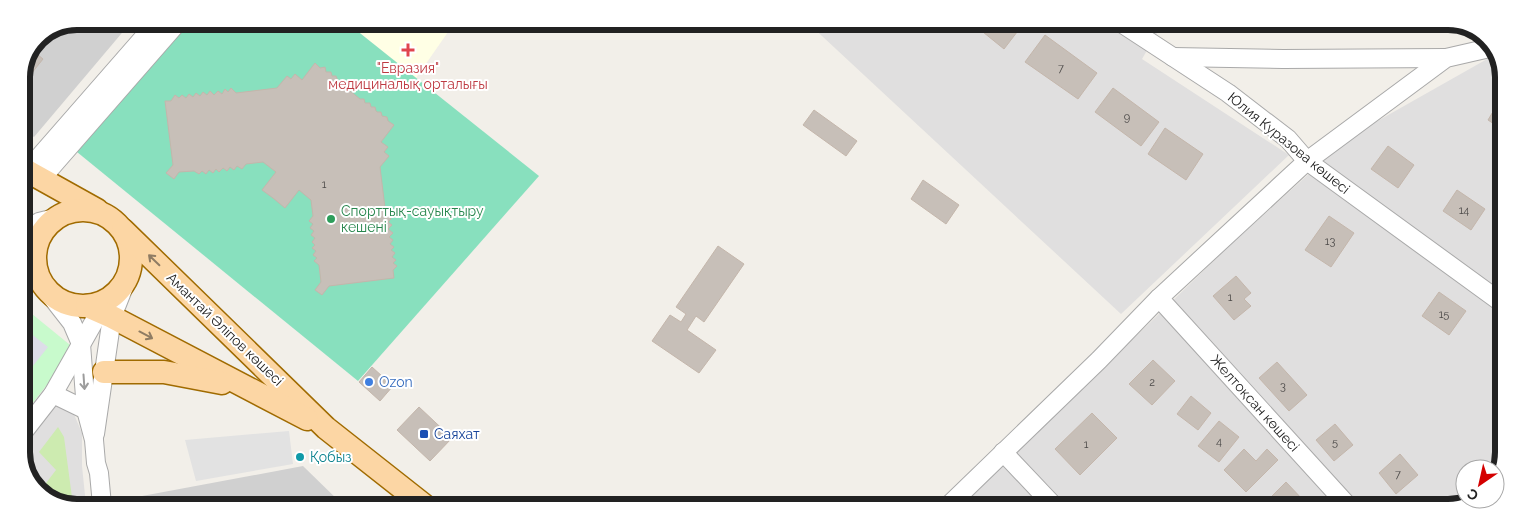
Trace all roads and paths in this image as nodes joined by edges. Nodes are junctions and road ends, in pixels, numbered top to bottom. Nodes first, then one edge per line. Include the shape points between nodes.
1 (150, 30) edge
2 (171, 30) edge
3 (1132, 30) edge
4 (1486, 49) edge
5 (1173, 56) junction
6 (1446, 58) junction
7 (1307, 161) junction
8 (30, 172) edge
9 (100, 212) junction
10 (55, 218) junction
11 (30, 227) edge
12 (123, 230) junction
13 (30, 270) edge
14 (43, 285) junction
15 (1160, 298) junction
16 (1495, 298) edge
17 (100, 311) junction
18 (81, 344) junction
19 (104, 372) junction
20 (245, 387) junction
21 (53, 394) junction
22 (86, 410) junction
23 (30, 423) edge
24 (326, 428) junction
25 (94, 440) junction
26 (1003, 452) junction
27 (101, 499) edge
28 (416, 499) edge
29 (955, 499) edge
30 (1047, 499) edge
31 (1342, 499) edge

1 - 8 street
2 - 8 street
3 - 5 street, Юлия Куразова көшесі
4 - 6 street
5 - 6 street
5 - 7 street, Юлия Куразова көшесі via 1288,139
6 - 7 street
7 - 15 street
7 - 16 street, Юлия Куразова көшесі
8 - 9 main road
9 - 10 main road via 85,209 69,211
9 - 12 main road
10 - 11 street
10 - 14 main road via 45,227 35,252 35,265
12 - 17 main road via 130,243 131,268 120,289 101,303
24 -> 12 main road, Амантай Әліпов көшесі
13 - 14 main road
14 - 17 main road via 59,300
14 - 18 street via 72,323
15 - 26 street
15 - 31 street, Желтоқсан көшесі
17 - 18 street
17 - 19 street
17 -> 20 main road, Амантай Әліпов көшесі
18 - 21 street
18 -> 22 street
19 - 20 main road via 164,372
19 - 25 street
20 - 24 main road, Амантай Әліпов көшесі
21 - 22 street
21 - 23 street
22 - 25 street
24 - 28 main road, Амантай Әліпов көшесі
25 - 27 street
26 - 29 street
26 - 30 street

